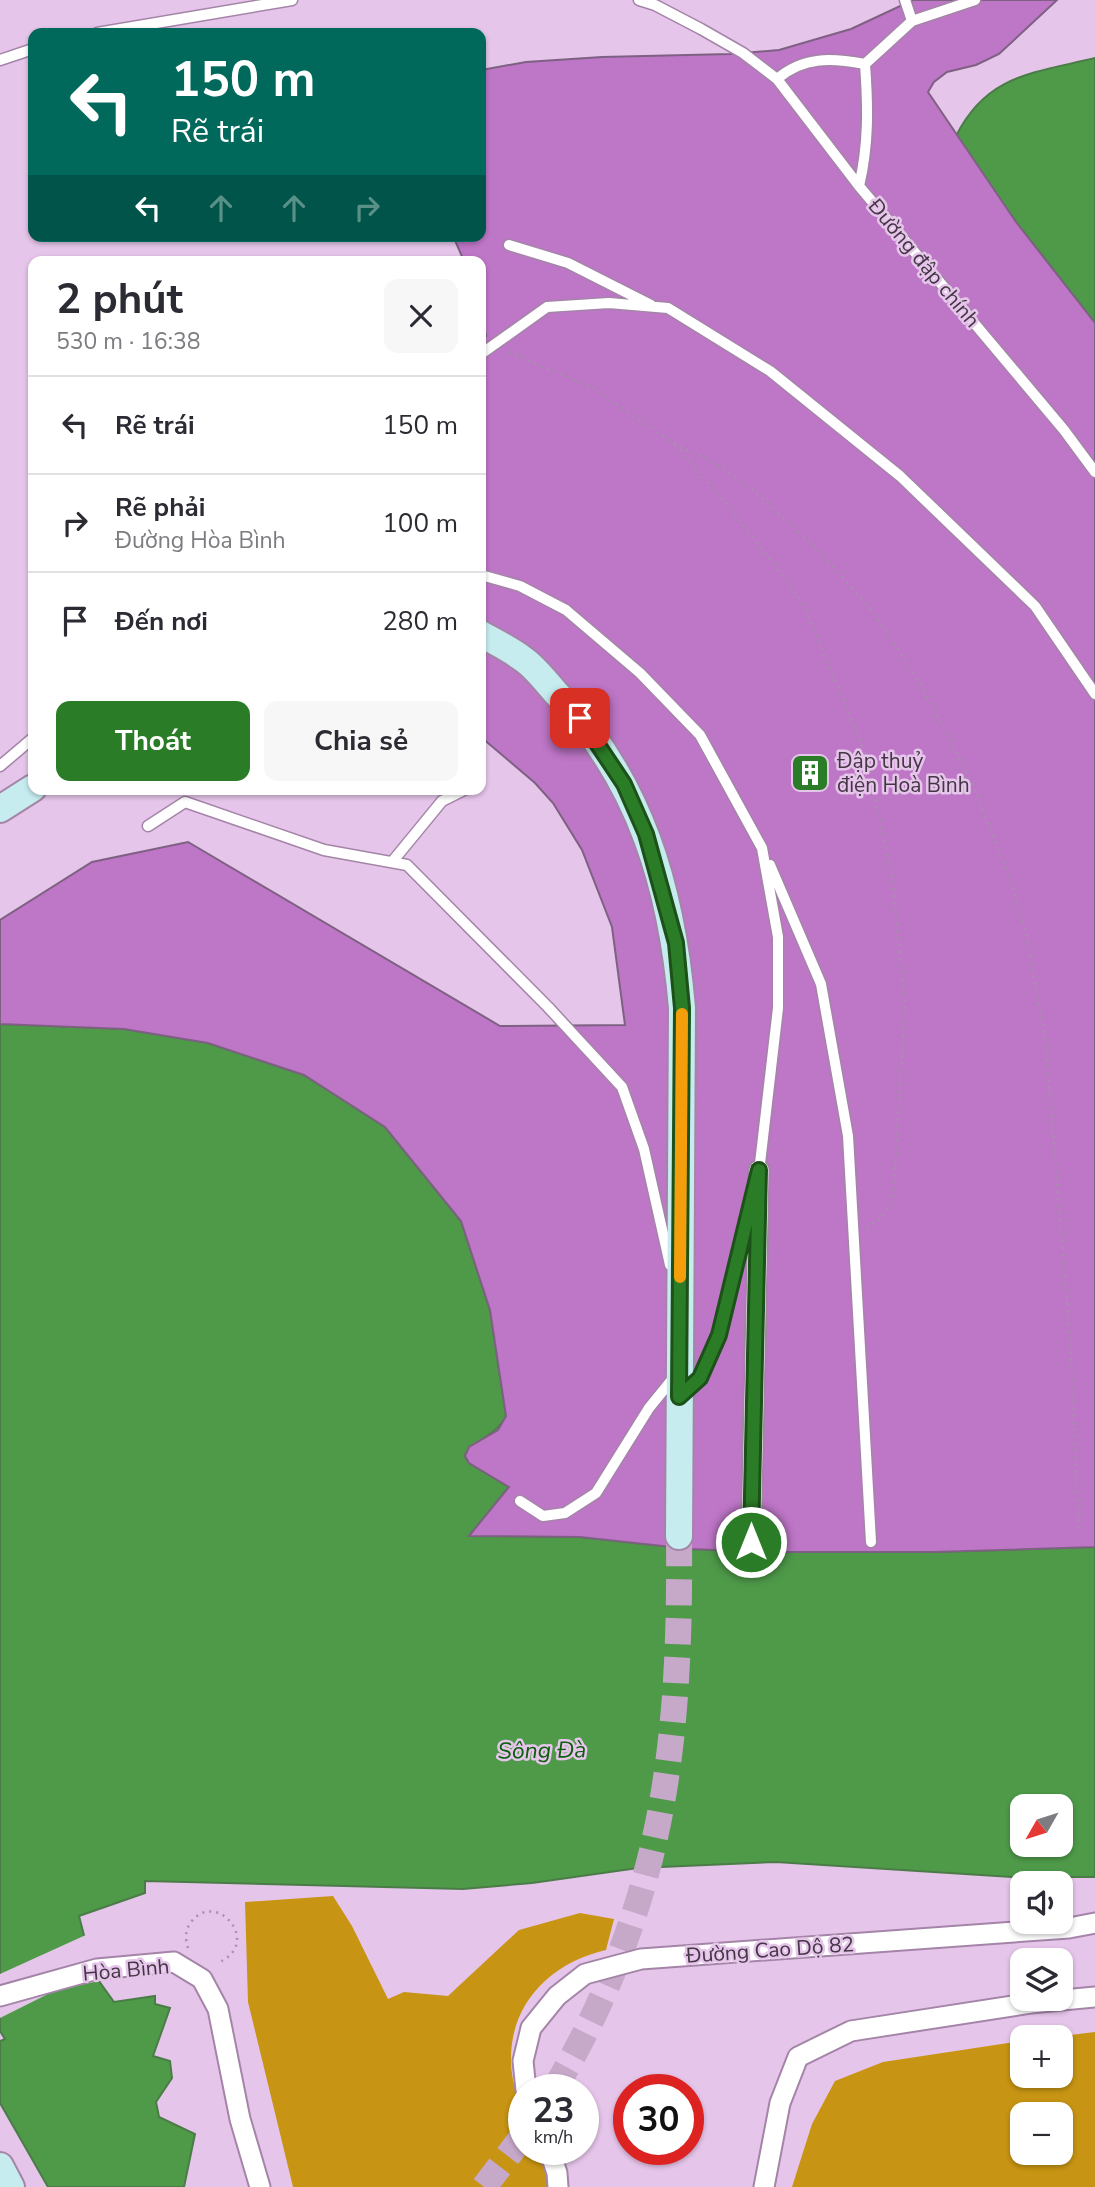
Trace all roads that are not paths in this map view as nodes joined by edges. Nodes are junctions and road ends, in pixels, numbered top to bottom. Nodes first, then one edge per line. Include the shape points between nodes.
1 (292, 0) edge
2 (639, 0) edge
3 (905, 0) edge
4 (975, 0) edge
5 (912, 21) junction
6 (127, 28) edge
7 (28, 51) edge
8 (0, 60) edge
9 (865, 64) junction
10 (777, 79) junction
11 (859, 186) junction
12 (509, 245) dead end
13 (655, 307) junction
14 (486, 350) edge
15 (1095, 472) edge
16 (486, 576) edge
17 (486, 637) edge
18 (1095, 694) edge
19 (28, 742) edge
20 (0, 766) edge
21 (28, 791) edge
22 (454, 795) edge
23 (0, 808) edge
24 (148, 826) dead end
25 (762, 848) junction
26 (392, 862) junction
27 (759, 1170) junction
28 (680, 1299) junction
29 (680, 1370) junction
30 (679, 1397) junction
31 (520, 1501) dead end
32 (679, 1536) tunnel mouth
33 (751, 1542) dead end
34 (871, 1542) dead end
35 (1095, 1923) edge
36 (0, 1996) edge
37 (1095, 1997) edge
38 (524, 2074) edge
39 (554, 2165) edge
40 (0, 2166) edge
41 (11, 2187) edge
42 (260, 2187) edge
43 (558, 2187) edge
44 (764, 2187) edge

1 - 6 lane
2 - 10 lane via 712,35
3 - 5 lane
4 - 5 lane
5 - 9 lane
7 - 8 lane
9 - 10 lane via 811,59
9 - 11 lane, Đường đập chính via 869,115
10 - 11 lane
11 - 15 lane, Đường đập chính
12 - 13 lane via 568,263
13 - 14 lane via 609,303 547,307
13 - 18 lane via 668,308 770,371 901,476 1035,606
16 - 25 lane via 520,586 566,610 640,673 700,735
17 - 28 main road via 524,660 580,718 624,784 659,875 676,943 682,1008
19 - 20 lane
21 - 23 main road
22 - 26 lane via 442,801
24 - 26 lane via 185,802 324,850
25 - 27 lane via 778,949 778,1008
25 - 34 lane via 821,984 848,1136
26 - 28 lane via 407,865 622,1087 643,1149
27 - 30 lane via 719,1335 700,1378
27 - 33 street
28 - 29 main road
29 - 30 main road
29 - 31 lane via 649,1408 596,1493 565,1513 543,1516
30 - 32 main road
35 - 38 street, Đường Cao Dộ 82 via 641,1959 584,1974 557,1996 531,2028
36 - 42 street, Hòa Bình via 97,1969 181,1956 202,1979 218,2009 240,2119
37 - 44 street via 850,2031 798,2057 780,2103
39 - 43 street
40 - 41 main road

